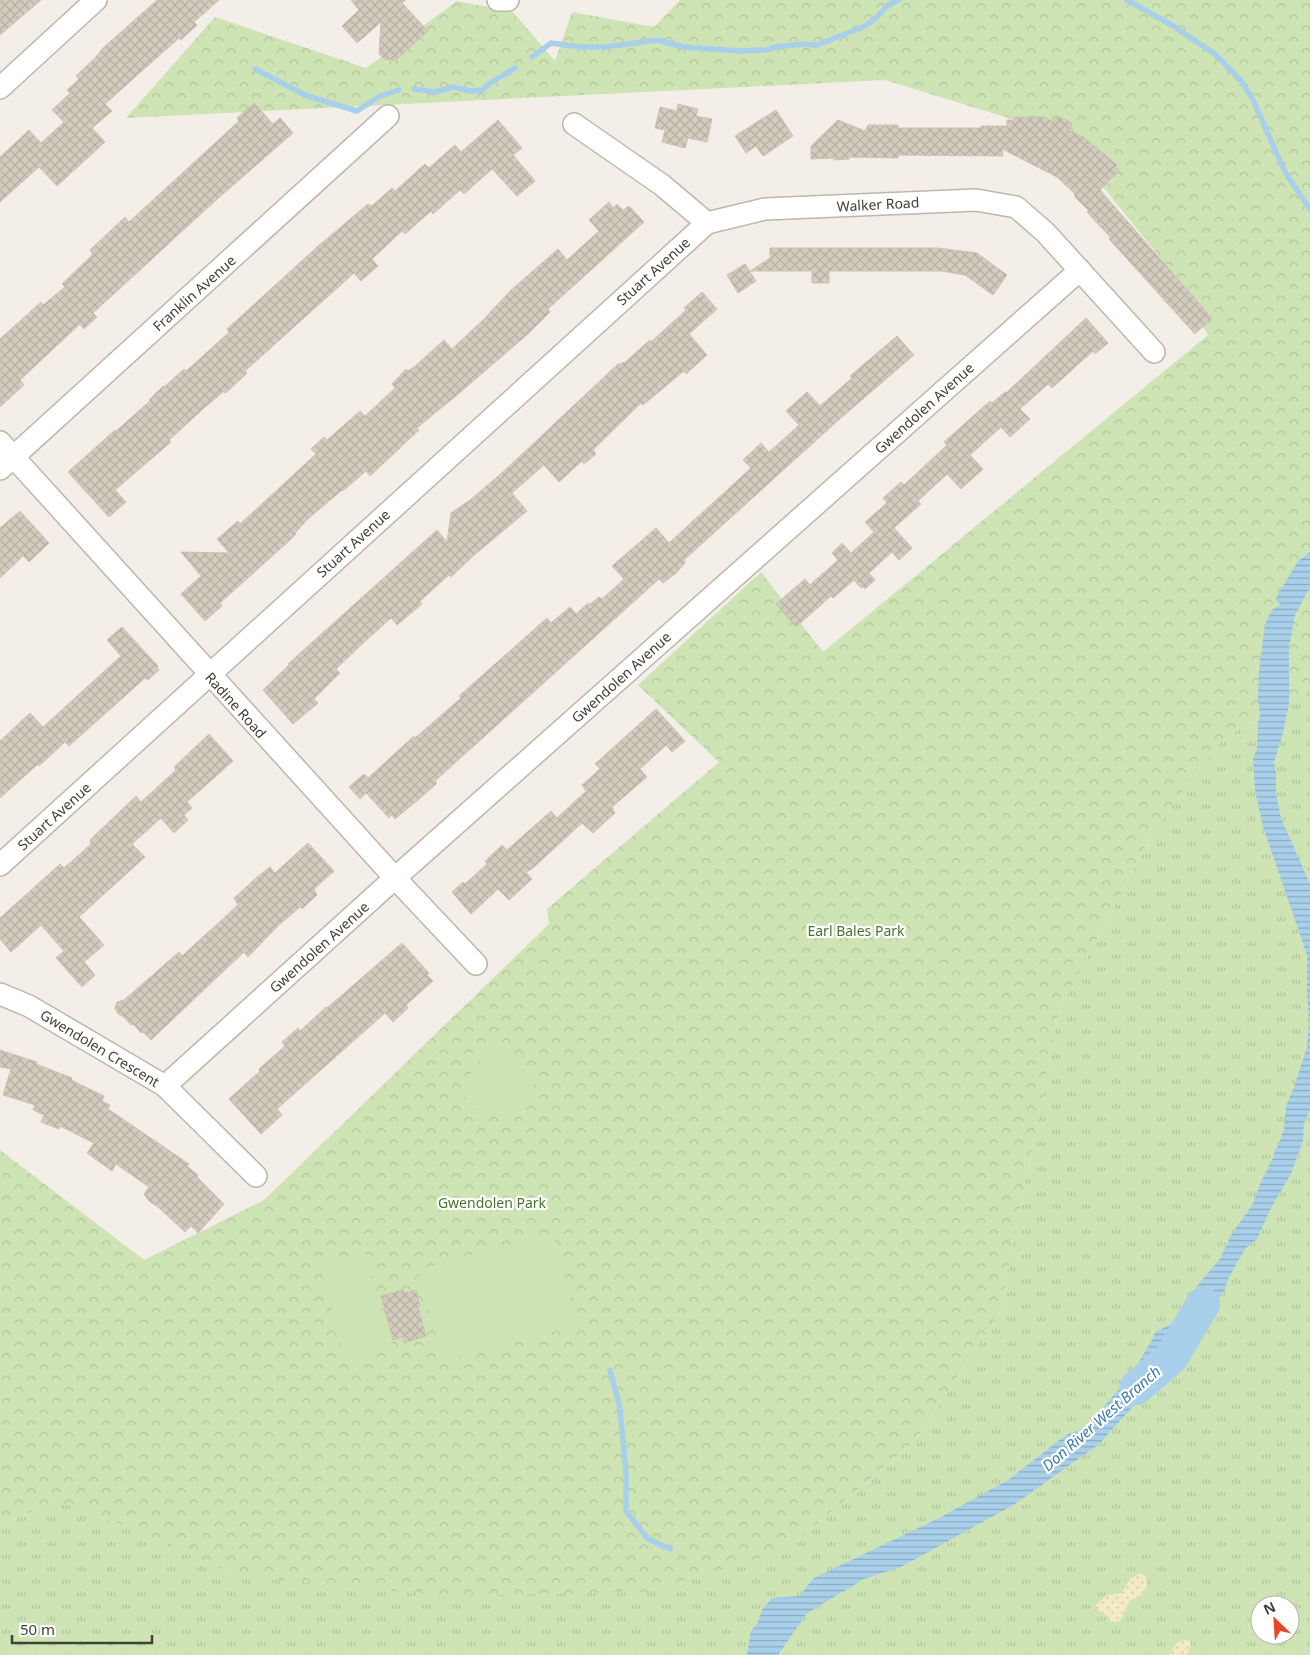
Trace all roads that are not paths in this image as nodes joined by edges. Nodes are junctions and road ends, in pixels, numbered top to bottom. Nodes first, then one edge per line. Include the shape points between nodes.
1 (96, 0) edge
2 (498, 0) edge
3 (508, 0) edge
4 (0, 88) edge
5 (388, 116) dead end
6 (574, 124) dead end
7 (707, 223) junction
8 (1080, 270) junction
9 (1154, 352) dead end
10 (4, 456) edge
11 (209, 674) junction
12 (0, 865) edge
13 (395, 878) junction
14 (476, 964) dead end
15 (0, 994) edge
16 (165, 1086) junction
17 (256, 1176) dead end

1 - 4 street
2 - 3 street
5 - 10 street, Franklin Avenue
6 - 7 street via 662,185
7 - 8 street, Walker Road via 765,209 976,200 1016,207 1045,232
7 - 11 street, Stuart Avenue
8 - 9 street, Walker Road
8 - 13 street, Gwendolen Avenue
10 - 11 street, Radine Road
11 - 12 street, Stuart Avenue
11 - 13 street, Radine Road
13 - 14 street, Radine Road
13 - 16 street, Gwendolen Avenue
15 - 16 street, Gwendolen Crescent via 29,1006
16 - 17 street, Gwendolen Crescent

